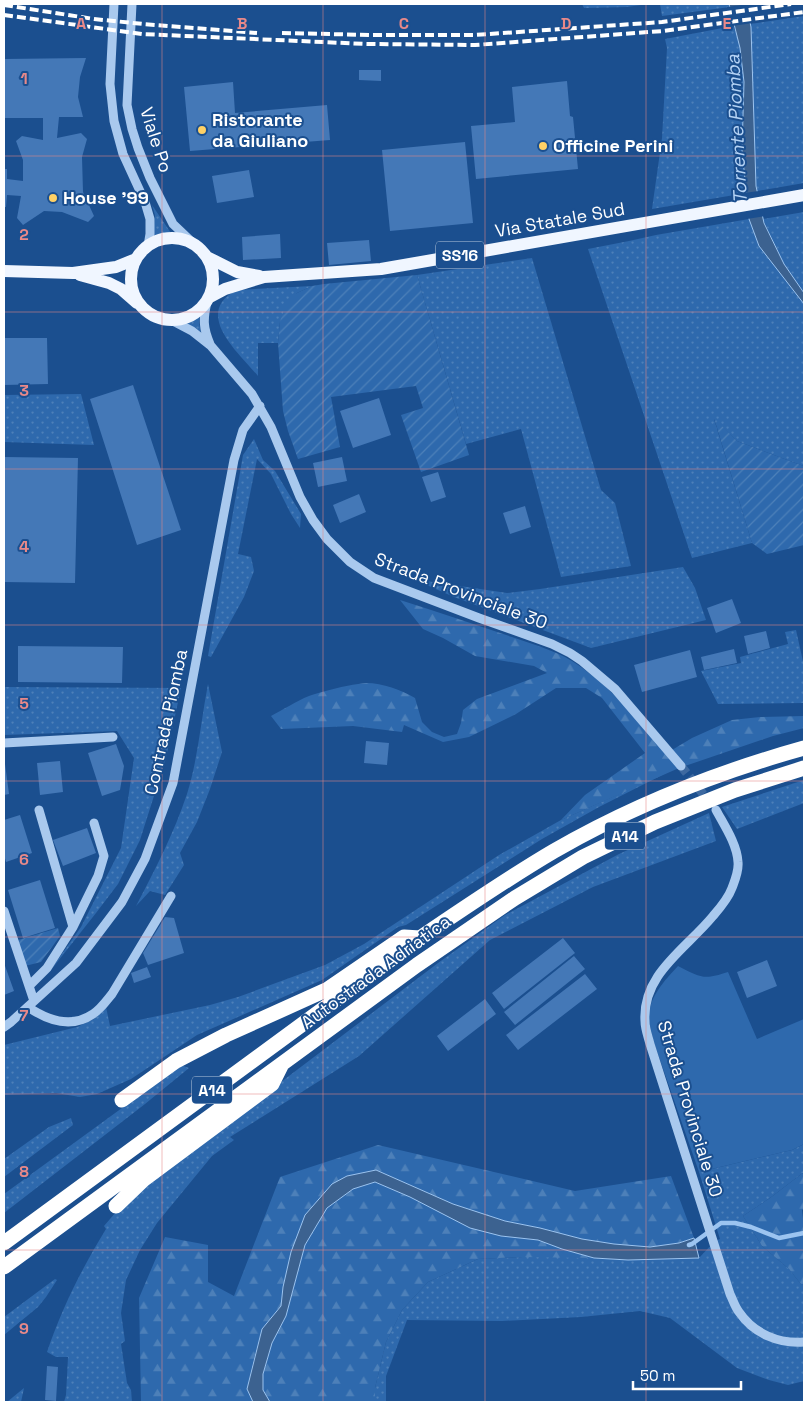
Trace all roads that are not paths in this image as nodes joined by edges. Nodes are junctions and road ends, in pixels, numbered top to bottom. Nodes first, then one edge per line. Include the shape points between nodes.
1 (114, 4) edge
2 (132, 4) edge
3 (804, 196) edge
4 (192, 244) junction
5 (148, 246) junction
6 (207, 258) junction
7 (136, 259) junction
8 (4, 271) edge
9 (72, 273) junction
10 (264, 277) junction
11 (208, 299) junction
12 (142, 308) junction
13 (173, 321) junction
14 (211, 346) junction
15 (260, 406) junction
16 (113, 737) dead end
17 (4, 742) edge
18 (804, 748) edge
19 (681, 766) tunnel mouth
20 (804, 768) edge
21 (39, 810) dead end
22 (716, 810) tunnel mouth
23 (94, 823) dead end
24 (170, 896) dead end
25 (4, 911) edge
26 (73, 927) junction
27 (420, 938) junction
28 (29, 986) junction
29 (31, 1004) junction
30 (4, 1027) edge
31 (283, 1063) junction
32 (122, 1100) dead end
33 (116, 1206) dead end
34 (4, 1243) edge
35 (4, 1267) edge
36 (804, 1342) edge

1 - 5 street, Viale Po via 110,84 114,121 122,154 150,219
2 - 4 street, Viale Po via 127,104 132,129 150,178 173,224
3 - 10 main road, Via Statale Sud / SS16 via 381,268
4 - 5 main road, SS16 via 170,238
4 - 6 main road, SS16
5 - 7 main road, SS16
6 - 10 main road, SS16 via 237,272
6 - 11 main road via 214,277
7 - 9 main road, SS16 via 116,267
7 - 12 main road via 132,284
8 - 9 main road, SS16
9 - 12 main road, SS16 via 115,286
10 - 11 main road, SS16 via 225,289
11 - 13 main road, SS16 via 192,316
11 - 14 street, Strada Provinciale 30 via 204,320
12 - 13 main road, SS16 via 151,315
13 - 14 street, Strada Provinciale 30
14 - 15 street, Strada Provinciale 30
15 - 19 street, Strada Provinciale 30 via 308,512 327,539 350,562 374,578 570,653 615,690
15 - 29 street, Contrada Piomba via 243,430 234,460 173,783 145,859 122,902 76,963
16 - 17 street
18 - 27 highway, Autostrada Adriatica / A14 via 680,790 586,834 527,867
20 - 31 highway, Autostrada Adriatica / A14 via 702,802 584,857 460,935
21 - 26 street
22 - 36 street, Strada Provinciale 30 via 732,839 738,862 735,880 722,906 655,979 648,994 645,1023 738,1312 753,1328 770,1338 791,1343
23 - 26 street via 104,856 98,876
24 - 29 street via 112,994 93,1014 71,1022 56,1021 41,1016
25 - 28 street
26 - 28 street via 47,968
27 - 32 highway via 404,937 328,989 176,1061
27 - 34 highway, Autostrada Adriatica / A14
28 - 29 street
29 - 30 street, Contrada Piomba
31 - 33 highway via 272,1084 143,1180
31 - 35 highway, Autostrada Adriatica / A14

